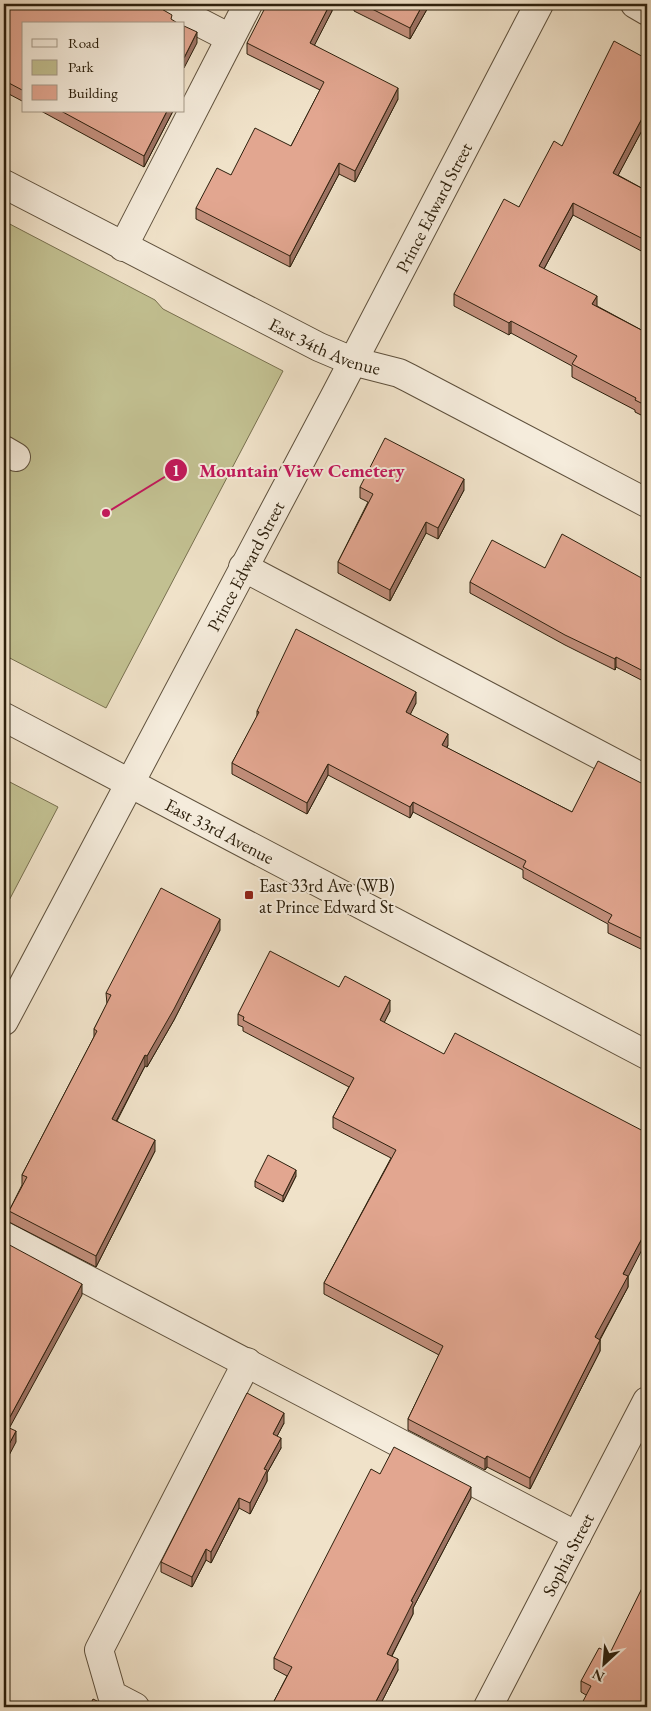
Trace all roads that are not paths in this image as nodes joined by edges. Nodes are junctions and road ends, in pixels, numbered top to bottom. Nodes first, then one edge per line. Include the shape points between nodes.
1 (164, 4) edge
2 (248, 4) edge
3 (539, 4) edge
4 (635, 4) edge
5 (647, 11) edge
6 (230, 38) junction
7 (4, 184) edge
8 (123, 246) junction
9 (352, 361) junction
10 (647, 503) edge
11 (243, 567) junction
12 (4, 717) edge
13 (647, 780) edge
14 (130, 784) junction
15 (4, 1021) edge
16 (647, 1055) edge
17 (4, 1236) edge
18 (247, 1362) junction
19 (647, 1401) edge
20 (578, 1536) junction
21 (135, 1707) edge
22 (488, 1707) edge

1 - 6 street
2 - 6 street
3 - 9 street, Prince Edward Street
4 - 5 street
6 - 8 street
7 - 8 street, East 34th Avenue
8 - 9 street, East 34th Avenue
9 - 10 street, East 34th Avenue via 399,373
9 - 11 street, Prince Edward Street
11 - 13 street
11 - 14 street, Prince Edward Street
12 - 14 street, East 33rd Avenue
14 - 15 street, Prince Edward Street
14 - 16 street, East 33rd Avenue
17 - 18 street
18 - 20 street
18 - 21 street via 99,1650 112,1695
19 - 20 street, Sophia Street
20 - 22 street, Sophia Street

